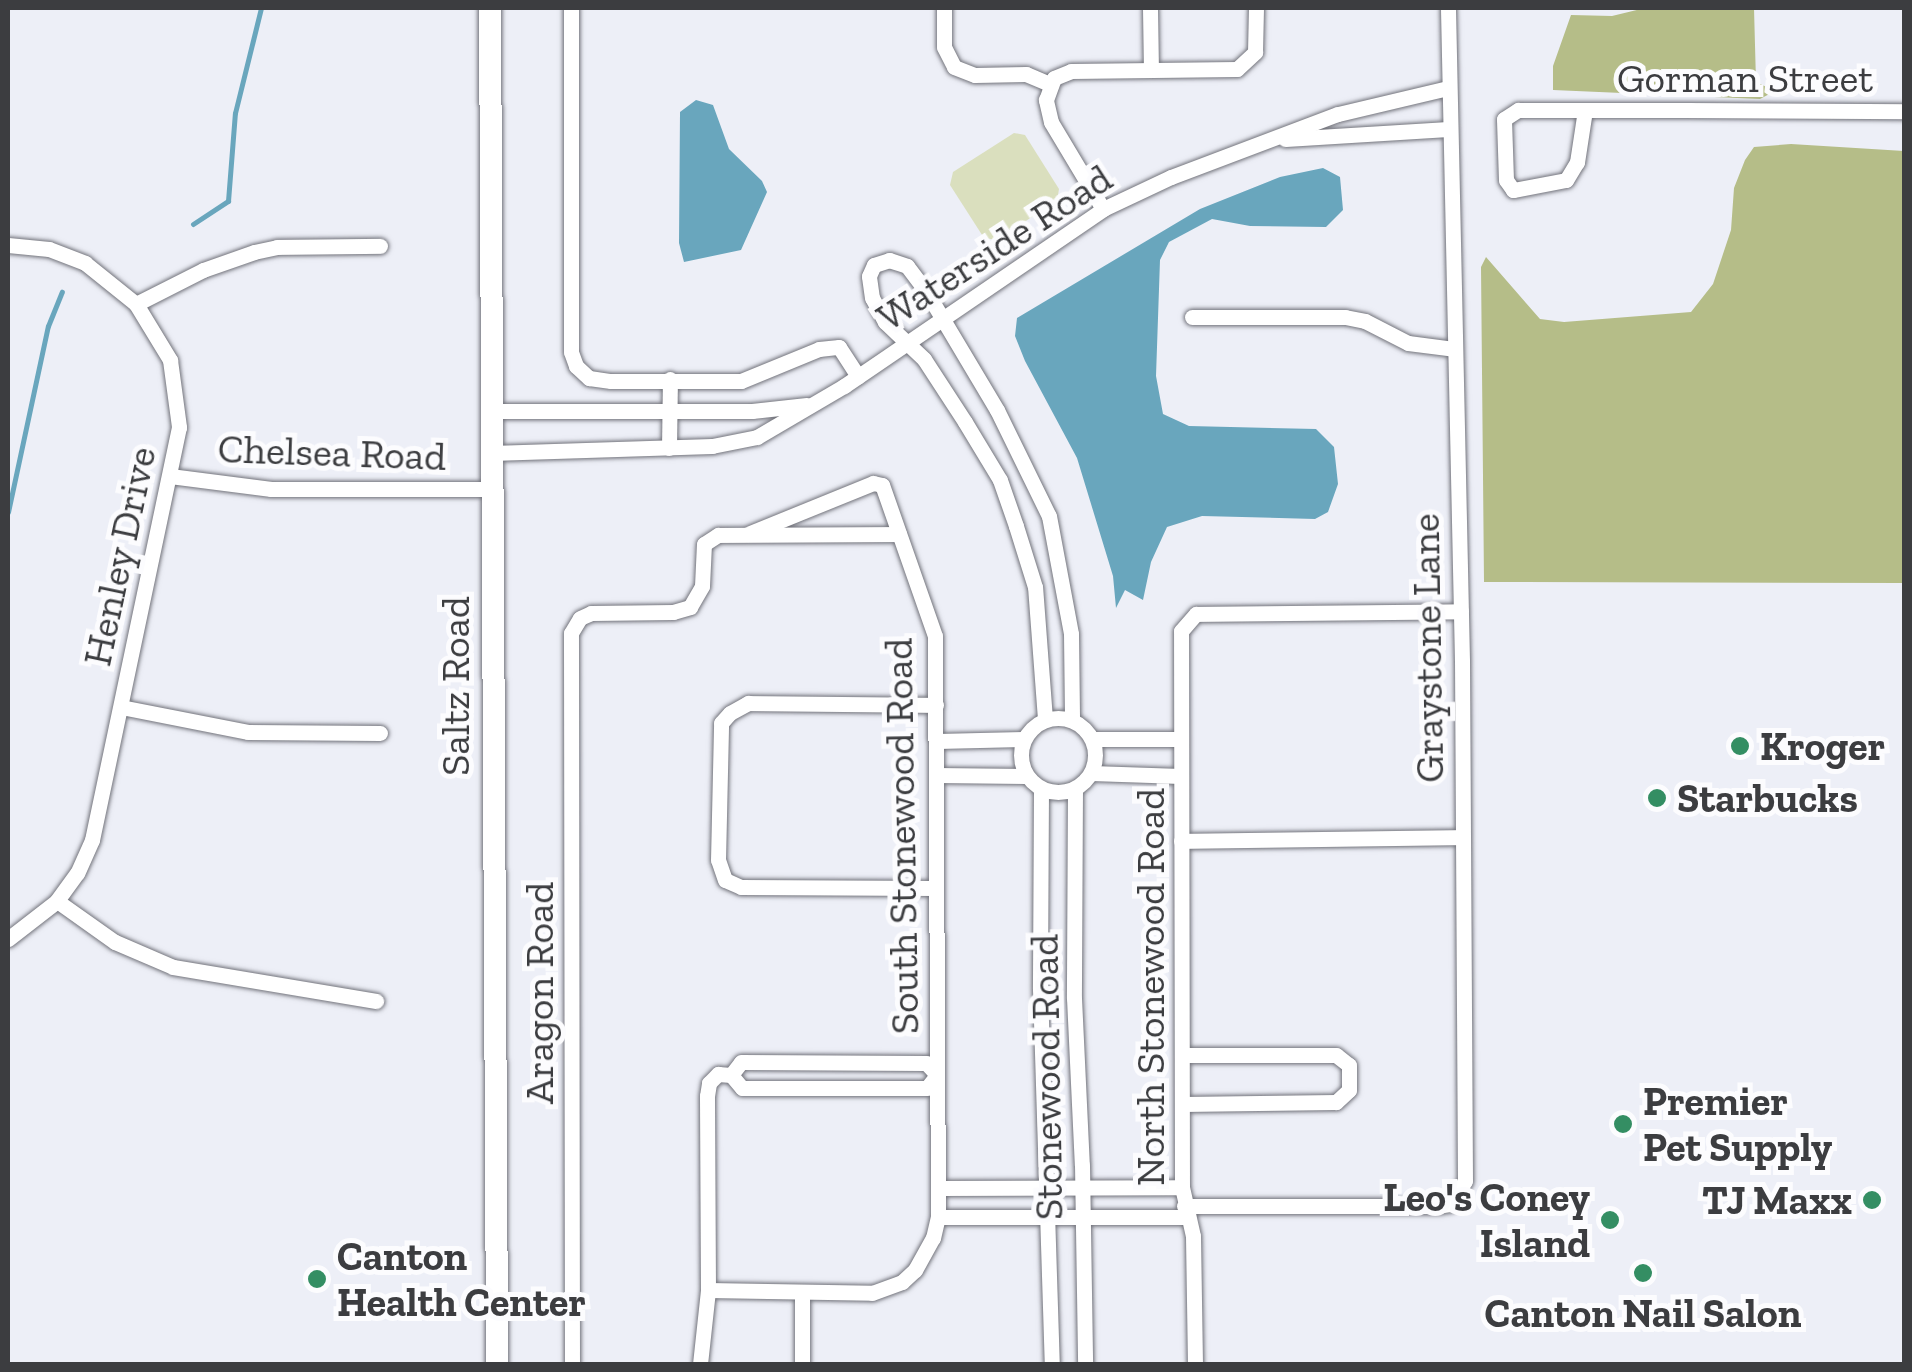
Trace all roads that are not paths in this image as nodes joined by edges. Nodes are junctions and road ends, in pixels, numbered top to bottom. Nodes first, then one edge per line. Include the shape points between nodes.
1 (490, 8) edge
2 (571, 8) edge
3 (944, 8) edge
4 (1150, 8) edge
5 (1256, 8) edge
6 (1448, 8) edge
7 (1151, 70) junction
8 (1050, 84) junction
9 (1448, 88) junction
10 (1585, 110) junction
11 (1904, 111) edge
12 (1449, 129) junction
13 (1271, 140) junction
14 (1102, 209) junction
15 (8, 245) edge
16 (380, 246) dead end
17 (136, 304) junction
18 (1192, 317) dead end
19 (941, 320) junction
20 (906, 342) junction
21 (1454, 348) junction
22 (858, 376) junction
23 (670, 380) junction
24 (816, 404) junction
25 (491, 411) junction
26 (670, 412) junction
27 (669, 448) junction
28 (492, 452) junction
29 (170, 476) junction
30 (492, 489) junction
31 (750, 533) junction
32 (899, 534) junction
33 (1461, 610) junction
34 (936, 705) junction
35 (121, 707) junction
36 (1045, 720) junction
37 (1072, 720) junction
38 (380, 733) dead end
39 (1092, 739) junction
40 (1181, 739) junction
41 (1024, 740) junction
42 (937, 741) junction
43 (1091, 773) junction
44 (936, 774) junction
45 (1026, 776) junction
46 (1181, 776) junction
47 (1041, 789) junction
48 (1075, 789) junction
49 (1462, 837) junction
50 (1182, 841) junction
51 (936, 888) junction
52 (57, 901) junction
53 (8, 939) edge
54 (376, 1001) dead end
55 (1182, 1055) junction
56 (724, 1074) junction
57 (937, 1075) junction
58 (1182, 1104) junction
59 (1182, 1187) junction
60 (938, 1188) junction
61 (1049, 1188) junction
62 (1082, 1188) junction
63 (1185, 1212) junction
64 (938, 1217) junction
65 (1082, 1219) junction
66 (1049, 1220) junction
67 (708, 1290) junction
68 (802, 1294) junction
69 (497, 1364) edge
70 (572, 1364) edge
71 (700, 1364) edge
72 (802, 1364) edge
73 (1052, 1364) edge
74 (1085, 1364) edge
75 (1195, 1364) edge

1 - 25 street, Saltz Road
2 - 23 street via 572,352 589,378
3 - 8 street via 944,47 954,66 975,75 1026,74
4 - 7 street
5 - 7 street via 1255,52 1243,66
6 - 9 street, Graystone Lane
7 - 8 street via 1071,71
8 - 14 street via 1051,122
9 - 12 street, Graystone Lane
9 - 13 street, Waterside Road via 1338,114
10 - 10 street, Gorman Street via 1518,110 1504,118 1506,180 1513,190 1566,180
10 - 11 street, Gorman Street
12 - 13 street, Waterside Road
12 - 21 street, Graystone Lane
13 - 14 street, Waterside Road
14 - 19 street, Waterside Road
15 - 17 street, Henley Drive via 49,249 85,263
16 - 17 street via 254,252
17 - 29 street, Henley Drive via 160,339 176,382 179,427
18 - 21 street via 1345,317 1408,343
19 - 20 street, Waterside Road
19 - 20 street via 907,266 889,260 874,265 872,298
19 - 37 street via 997,410 1049,516 1072,634
20 - 22 street, Waterside Road
20 - 36 street via 1000,480 1035,587
21 - 33 street, Graystone Lane
22 - 23 street via 839,347 741,381
22 - 24 street, Waterside Road
23 - 26 street
24 - 26 street, Waterside Road
24 - 27 street, Waterside Road via 758,437
25 - 26 street, Waterside Road
25 - 28 street, Saltz Road
26 - 27 street
27 - 28 street, Waterside Road
28 - 30 street, Saltz Road
29 - 30 street, Chelsea Road via 271,489
29 - 35 street, Henley Drive
30 - 69 street, Saltz Road
31 - 32 street
31 - 32 street, South Stonewood Road via 873,483 882,484
31 - 70 street, Aragon Road via 709,538 702,586 690,607 590,613 576,623 570,641
32 - 34 street, South Stonewood Road via 935,636
33 - 40 street, North Stonewood Road via 1196,614 1181,631
33 - 49 street, Graystone Lane
34 - 42 street, South Stonewood Road
34 - 51 street via 748,704 721,723 718,860 724,880 741,886
35 - 38 street via 248,732
35 - 52 street, Henley Drive via 92,840
36 - 37 street
36 - 41 street
37 - 39 street
39 - 40 street
39 - 43 street
40 - 46 street, North Stonewood Road
41 - 42 street
41 - 45 street
42 - 44 street, South Stonewood Road
43 - 46 street
43 - 48 street
44 - 45 street
44 - 51 street, South Stonewood Road
45 - 47 street
46 - 50 street, North Stonewood Road
47 - 48 street
47 - 61 street, Stonewood Road via 1040,989
48 - 62 street, Stonewood Road
49 - 50 street
49 - 63 street, Graystone Lane via 1465,1181 1450,1204
50 - 55 street, North Stonewood Road
51 - 57 street, South Stonewood Road
52 - 53 street, Henley Drive
52 - 54 street via 116,942 174,967
55 - 58 street, North Stonewood Road
55 - 58 street via 1336,1055 1349,1065 1349,1090 1336,1102
56 - 57 street via 741,1062 926,1064
56 - 57 street via 742,1088 926,1088
56 - 67 street via 709,1083 707,1096
57 - 60 street, South Stonewood Road
58 - 59 street, North Stonewood Road
59 - 62 street
59 - 63 street, North Stonewood Road
60 - 61 street
60 - 64 street, South Stonewood Road
61 - 62 street
61 - 66 street, Stonewood Road
62 - 65 street, Stonewood Road
63 - 65 street
63 - 75 street, North Stonewood Road via 1194,1236
64 - 66 street
64 - 68 street via 925,1257 902,1282 872,1293
65 - 66 street
65 - 74 street, Stonewood Road
66 - 73 street, Stonewood Road
67 - 68 street
67 - 71 street
68 - 72 street

